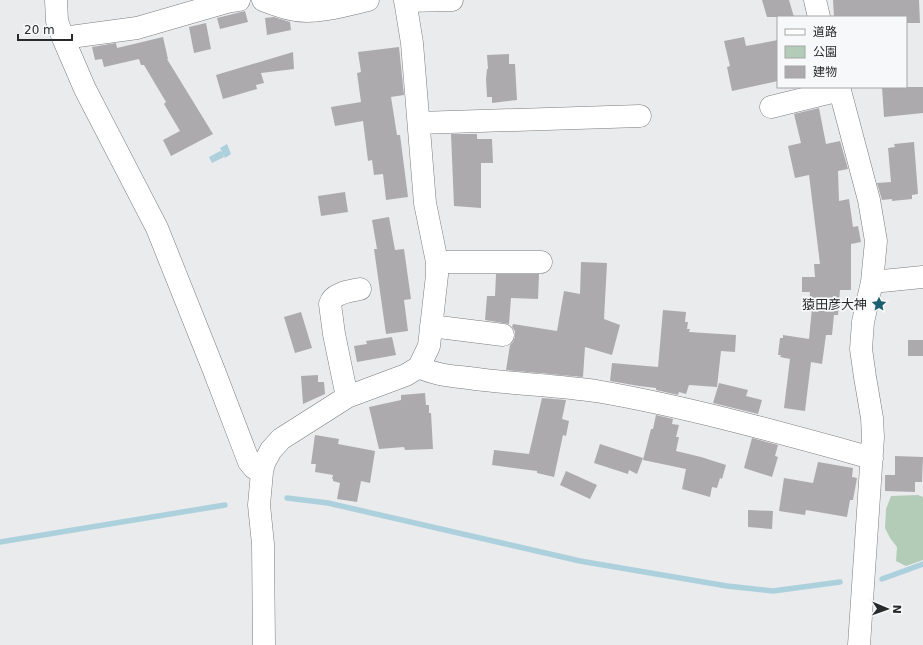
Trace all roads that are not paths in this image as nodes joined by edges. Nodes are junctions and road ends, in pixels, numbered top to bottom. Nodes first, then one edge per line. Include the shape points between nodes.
1 (56, 0) edge
2 (239, 0) edge
3 (262, 0) edge
4 (368, 0) edge
5 (405, 0) edge
6 (452, 0) edge
7 (815, 0) edge
8 (819, 16) edge
9 (63, 38) junction
10 (839, 89) edge
11 (771, 107) dead end
12 (640, 116) dead end
13 (419, 123) junction
14 (437, 262) junction
15 (541, 262) dead end
16 (923, 277) edge
17 (872, 282) junction
18 (360, 289) dead end
19 (431, 326) junction
20 (503, 335) dead end
21 (419, 368) junction
22 (347, 397) junction
23 (872, 458) junction
24 (262, 472) junction
25 (264, 645) edge
26 (859, 645) edge

1 - 9 street via 57,21
2 - 9 street via 138,28
3 - 4 street via 296,11 324,10
5 - 6 street
5 - 13 street via 412,43
7 - 8 street
9 - 24 street via 85,89 157,228 249,462
10 - 11 street
10 - 17 street via 869,200 876,241
12 - 13 street
13 - 14 street via 426,203
14 - 15 street
14 - 19 street
16 - 17 street
17 - 23 street via 863,322 861,349 872,418
18 - 22 street via 340,294 331,300 330,304
19 - 20 street
19 - 21 street via 429,346
21 - 22 street
21 - 23 street via 431,373 595,391 757,426
22 - 24 street via 280,439 271,450
23 - 26 street
24 - 25 street via 259,505 263,544

